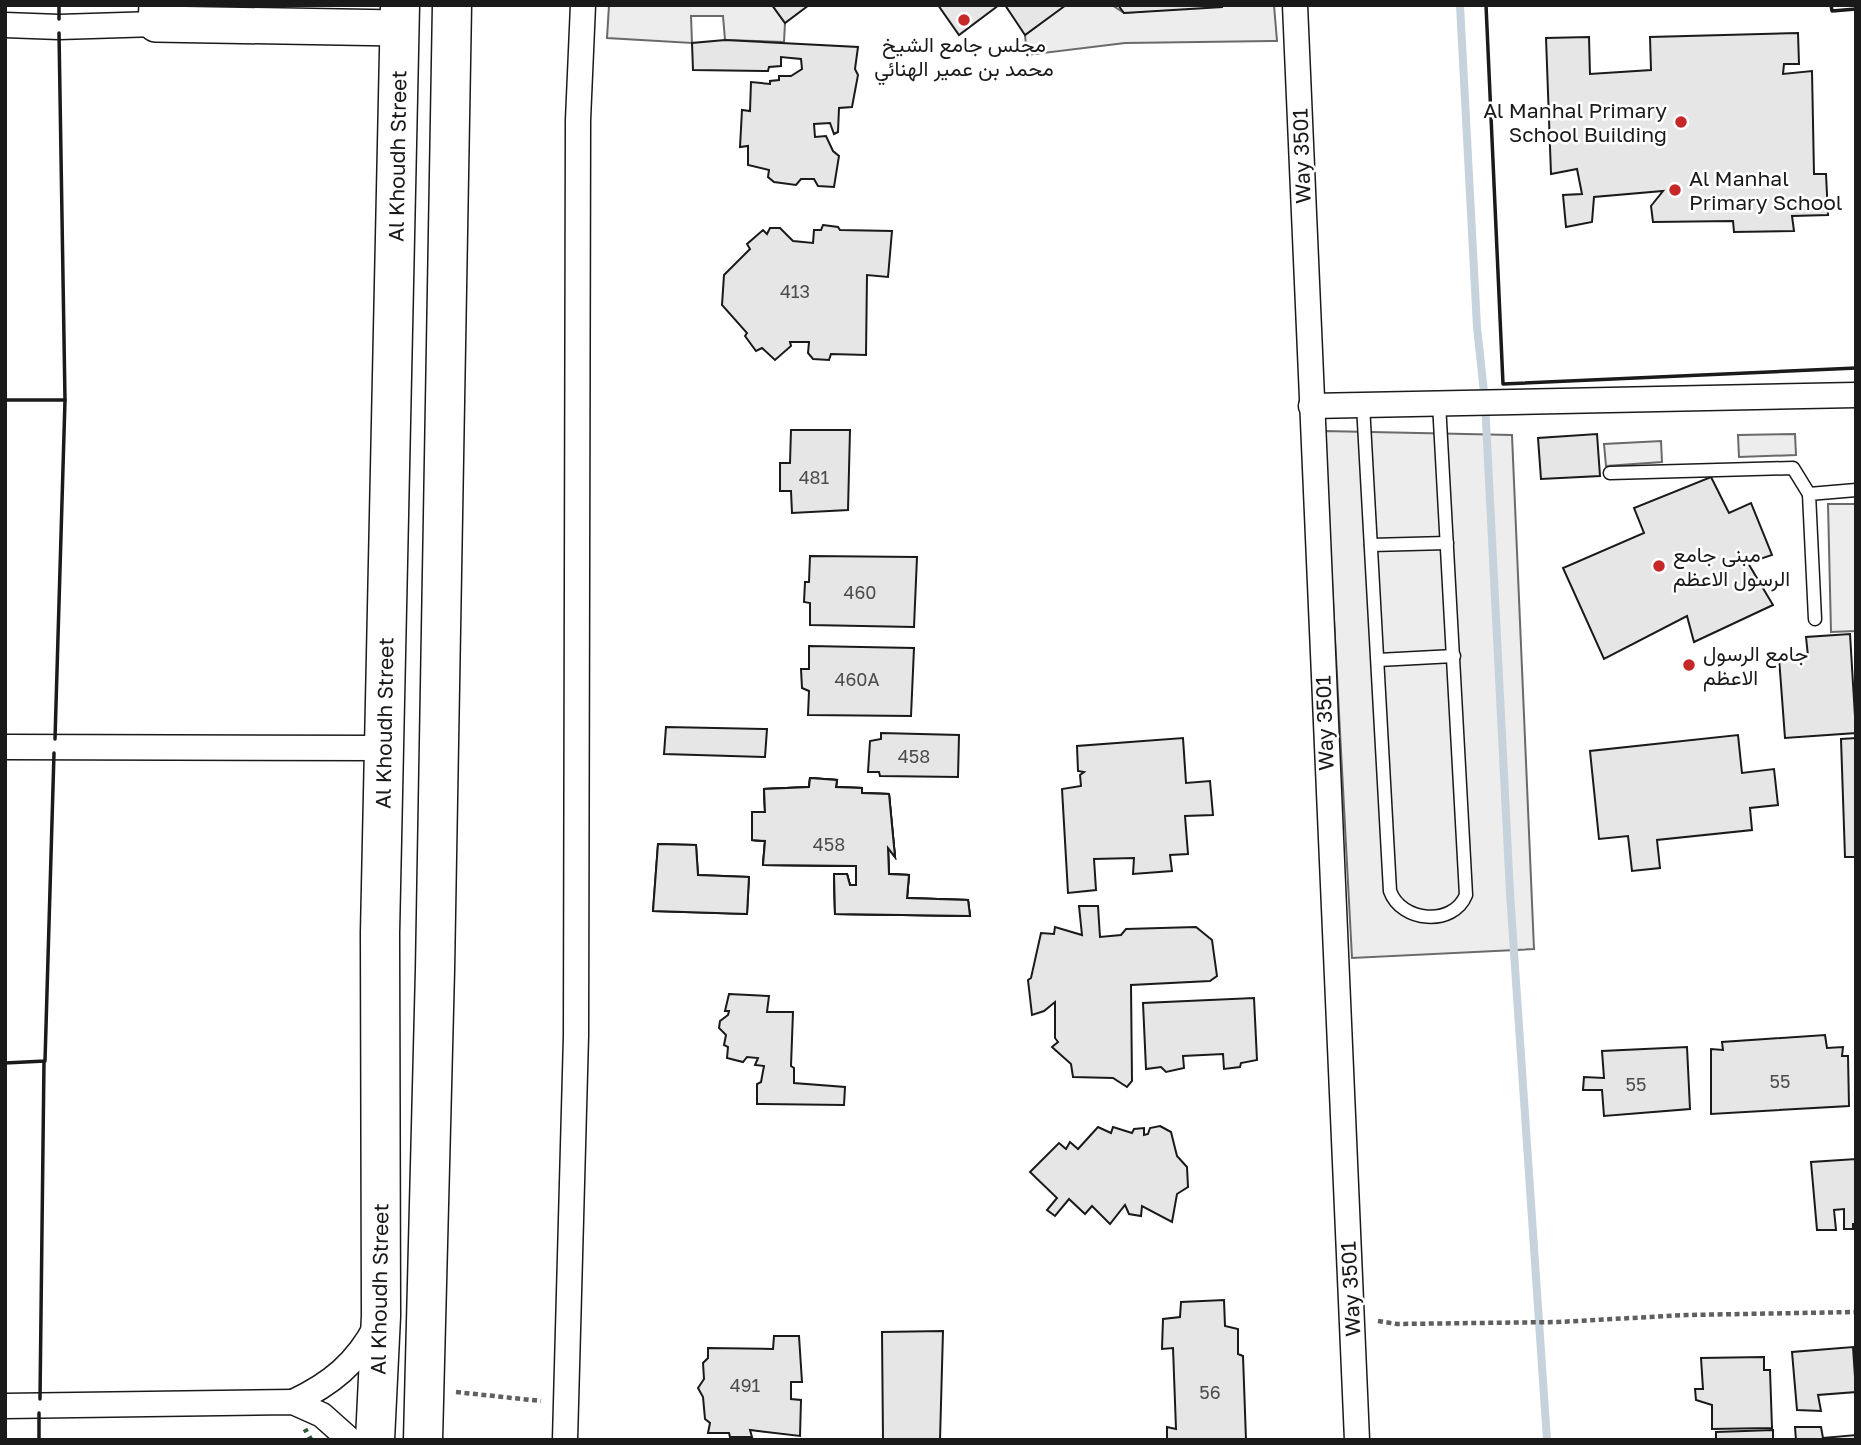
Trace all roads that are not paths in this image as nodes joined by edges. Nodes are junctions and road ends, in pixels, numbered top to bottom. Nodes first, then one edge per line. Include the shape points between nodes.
1 (452, 5) edge
2 (583, 5) edge
3 (1295, 5) edge
4 (156, 15) edge
5 (400, 17) edge
6 (5, 25) edge
7 (1856, 395) edge
8 (1439, 403) junction
9 (1363, 405) junction
10 (1311, 406) junction
11 (1609, 473) dead end
12 (1856, 490) edge
13 (1809, 494) junction
14 (1447, 543) junction
15 (1371, 545) junction
16 (1815, 619) dead end
17 (1454, 656) junction
18 (1378, 660) junction
19 (5, 747) edge
20 (384, 748) junction
21 (381, 1315) junction
22 (293, 1402) junction
23 (5, 1406) edge
24 (349, 1440) edge
25 (375, 1440) edge
26 (423, 1440) edge
27 (565, 1440) edge
28 (1357, 1440) edge

1 - 26 main road
2 - 27 street via 578,120 576,1036
3 - 10 street, Way 3501
4 - 5 street
4 - 6 street via 60,27
5 - 20 main road, Al Khoudh Street
7 - 8 street
8 - 9 street
8 - 14 lane
9 - 10 street
9 - 15 lane
10 - 28 street, Way 3501
11 - 13 lane via 1793,468
12 - 13 lane
13 - 16 lane
14 - 15 lane
14 - 17 lane
15 - 18 lane
17 - 18 lane
17 - 18 lane via 1466,895 1447,915 1408,913 1399,908 1390,891
19 - 20 street
20 - 21 main road, Al Khoudh Street
21 - 22 street via 367,1344 347,1369
21 - 25 main road, Al Khoudh Street
22 - 23 street
22 - 24 street via 322,1415

